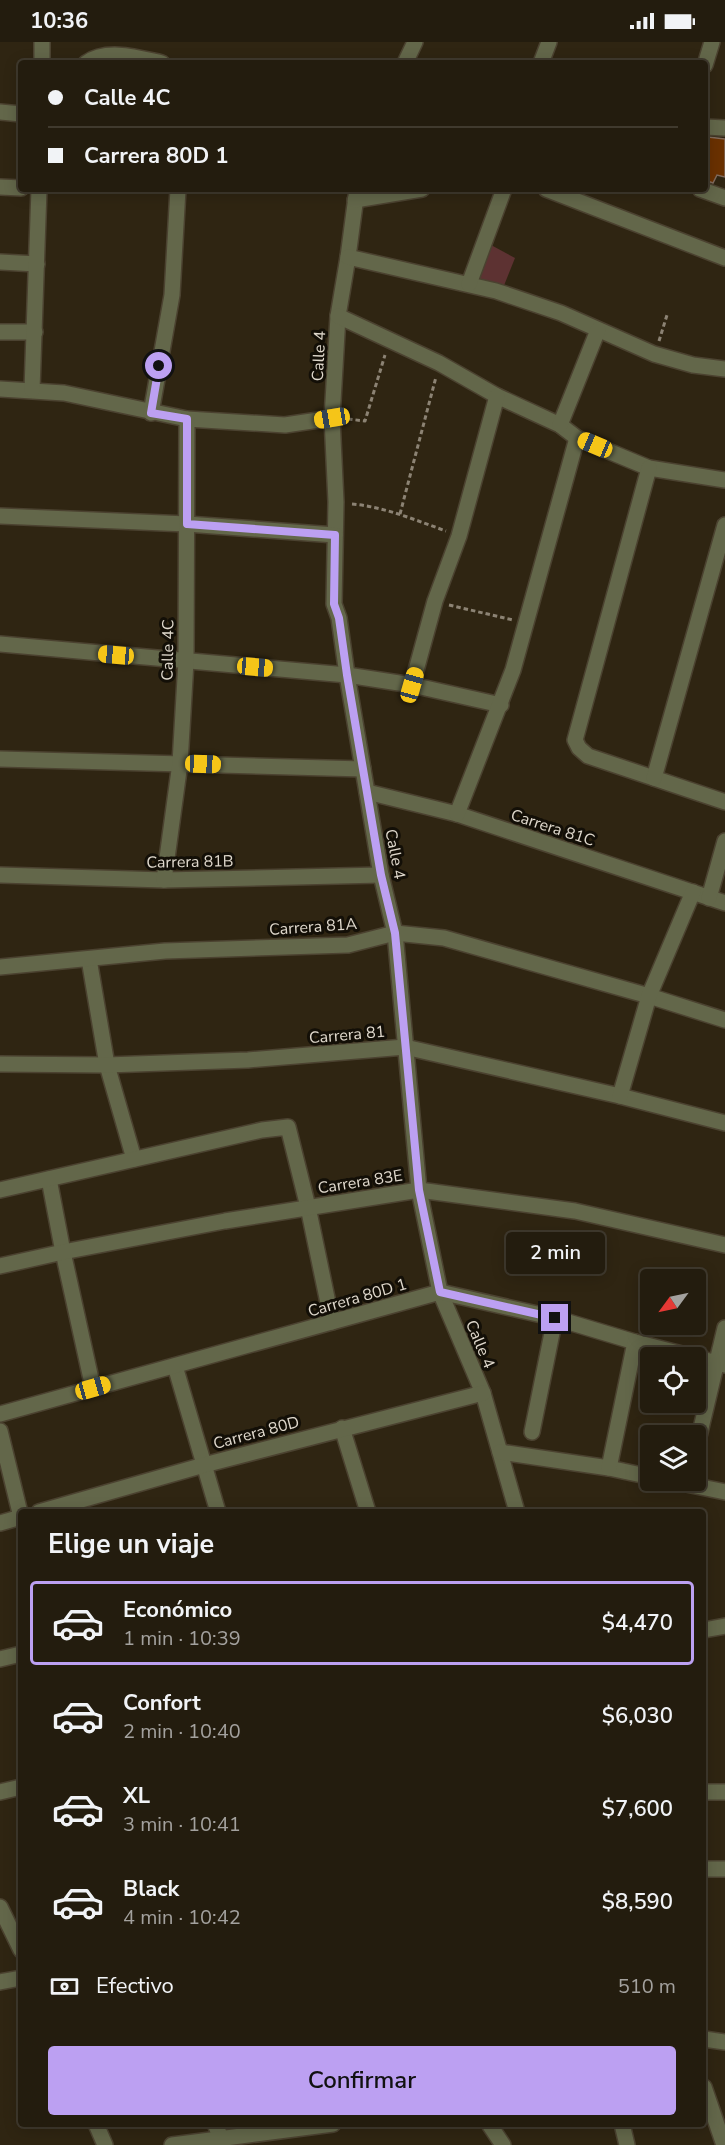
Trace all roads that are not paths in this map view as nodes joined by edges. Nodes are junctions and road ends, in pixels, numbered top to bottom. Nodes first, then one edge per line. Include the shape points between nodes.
1 (42, 42) edge
2 (415, 42) edge
3 (549, 42) edge
4 (712, 42) edge
5 (42, 60) edge
6 (90, 60) edge
7 (147, 60) edge
8 (406, 60) edge
9 (542, 60) edge
10 (707, 60) edge
11 (0, 112) edge
12 (18, 114) edge
13 (708, 127) edge
14 (725, 128) edge
15 (0, 187) edge
16 (18, 188) edge
17 (39, 192) edge
18 (178, 192) edge
19 (389, 192) edge
20 (503, 192) edge
21 (554, 192) edge
22 (708, 192) edge
23 (356, 195) edge
24 (725, 198) edge
25 (348, 257) junction
26 (725, 258) edge
27 (0, 262) edge
28 (37, 264) junction
29 (469, 284) junction
30 (338, 316) junction
31 (598, 330) junction
32 (0, 332) edge
33 (35, 332) junction
34 (725, 369) edge
35 (0, 389) edge
36 (32, 390) junction
37 (497, 396) junction
38 (151, 413) junction
39 (332, 418) junction
40 (187, 419) junction
41 (560, 425) junction
42 (577, 438) junction
43 (649, 468) junction
44 (725, 480) edge
45 (0, 516) edge
46 (187, 524) junction
47 (725, 525) edge
48 (335, 535) junction
49 (0, 645) edge
50 (186, 661) junction
51 (347, 675) junction
52 (412, 685) junction
53 (501, 705) junction
54 (0, 759) edge
55 (180, 763) junction
56 (363, 769) junction
57 (654, 778) junction
58 (367, 792) junction
59 (725, 802) edge
60 (457, 814) junction
61 (725, 841) edge
62 (0, 875) edge
63 (381, 875) junction
64 (164, 880) junction
65 (693, 892) junction
66 (709, 898) junction
67 (725, 903) edge
68 (395, 933) junction
69 (89, 958) junction
70 (0, 967) edge
71 (649, 996) junction
72 (725, 1020) edge
73 (405, 1047) junction
74 (0, 1064) edge
75 (107, 1065) junction
76 (620, 1096) junction
77 (725, 1123) edge
78 (134, 1159) junction
79 (50, 1179) junction
80 (0, 1190) edge
81 (419, 1190) junction
82 (308, 1207) junction
83 (725, 1245) edge
84 (63, 1252) junction
85 (0, 1266) edge
86 (440, 1292) junction
87 (555, 1318) junction
88 (332, 1322) junction
89 (725, 1328) edge
90 (635, 1342) junction
91 (720, 1364) edge
92 (175, 1366) junction
93 (93, 1388) junction
94 (483, 1393) junction
95 (0, 1414) edge
96 (703, 1425) edge
97 (342, 1428) junction
98 (0, 1431) edge
99 (532, 1432) dead end
100 (500, 1452) junction
101 (204, 1465) junction
102 (609, 1468) junction
103 (640, 1475) edge
104 (706, 1487) edge
105 (725, 1492) edge
106 (83, 1506) edge
107 (19, 1509) edge
108 (61, 1509) edge
109 (217, 1509) edge
110 (367, 1509) edge
111 (516, 1509) edge
112 (18, 1518) edge
113 (0, 1523) edge
114 (725, 1626) edge
115 (706, 1630) edge
116 (18, 1655) edge
117 (0, 1659) edge
118 (725, 1784) edge
119 (18, 1787) edge
120 (0, 1792) edge
121 (706, 1792) edge
122 (725, 1792) edge
123 (706, 1869) edge
124 (725, 1869) edge
125 (2, 1914) edge
126 (18, 1914) edge
127 (18, 1944) edge
128 (18, 1979) edge
129 (0, 1982) edge
130 (706, 2039) edge
131 (725, 2042) edge
132 (706, 2091) edge
133 (720, 2120) edge
134 (97, 2127) edge
135 (282, 2127) edge
136 (491, 2127) edge
137 (623, 2127) edge
138 (218, 2131) edge
139 (105, 2145) edge
140 (172, 2145) edge
141 (503, 2145) edge
142 (627, 2145) edge
143 (724, 2145) edge

1 - 5 street
2 - 8 street
3 - 9 street
4 - 10 street
6 - 7 street via 128,56
11 - 12 street
13 - 14 street
15 - 16 street
17 - 28 street
18 - 38 street via 172,295
19 - 23 street
20 - 29 street
21 - 26 street
22 - 24 street
23 - 25 street, Calle 4
25 - 29 street
25 - 30 street, Calle 4
27 - 28 street
28 - 33 street
29 - 31 street via 561,313
30 - 37 street via 439,363
30 - 39 street, Calle 4
31 - 34 street via 654,354
31 - 41 street
32 - 33 street
33 - 36 street
35 - 36 street
36 - 38 street via 64,393
37 - 41 street
37 - 52 street via 459,536 435,601
38 - 40 street
39 - 40 street via 285,425
39 - 48 street, Calle 4
40 - 46 street, Calle 4C
41 - 42 street
42 - 43 street
42 - 53 street
43 - 44 street
43 - 57 street via 576,740 588,756
45 - 46 street
46 - 48 street
46 - 50 street, Calle 4C
47 - 57 street
48 - 51 street, Calle 4 via 334,604
49 - 50 street
50 - 51 street
50 - 55 street, Calle 4C
51 - 52 street
51 - 56 street, Calle 4
52 - 53 street
53 - 60 street
54 - 55 street
55 - 56 street
55 - 64 street, Calle 4C
56 - 58 street, Calle 4
57 - 59 street
58 - 60 street, Carrera 81C
58 - 63 street, Calle 4
60 - 65 street, Carrera 81C
61 - 66 street
62 - 64 street, Carrera 81B
63 - 64 street, Carrera 81B
63 - 68 street, Calle 4
65 - 66 street, Carrera 81C
65 - 71 street
66 - 67 street, Carrera 81C
68 - 69 street, Carrera 81A via 348,945 165,951
68 - 71 street, Carrera 81A via 444,938
68 - 73 street, Calle 4
69 - 70 street, Carrera 81A
69 - 75 street
71 - 72 street, Carrera 81A
71 - 76 street
73 - 75 street, Carrera 81 via 248,1060
73 - 76 street, Carrera 81
73 - 81 street, Calle 4
74 - 75 street, Carrera 81
75 - 78 street
76 - 77 street, Carrera 81
78 - 79 street
78 - 82 street via 288,1127
79 - 80 street
79 - 84 street
81 - 82 street, Carrera 83E
81 - 83 street, Carrera 83E via 575,1211
81 - 86 street, Calle 4
82 - 84 street, Carrera 83E
82 - 88 street
84 - 85 street, Carrera 83E
84 - 93 street
86 - 87 street, Carrera 80D 1
86 - 88 street, Carrera 80D 1
86 - 94 street, Calle 4
87 - 90 street, Carrera 80D 1
87 - 99 street
88 - 92 street, Carrera 80D 1
89 - 91 street
90 - 91 street, Carrera 80D 1
90 - 102 street
91 - 96 street
92 - 93 street, Carrera 80D 1
92 - 101 street
93 - 95 street, Carrera 80D 1
94 - 97 street, Carrera 80D
94 - 100 street, Calle 4
97 - 101 street, Carrera 80D
97 - 110 street
98 - 107 street
100 - 102 street
100 - 111 street, Calle 4
101 - 106 street, Carrera 80D
101 - 109 street
102 - 103 street
104 - 105 street
106 - 108 street, Carrera 80D
112 - 113 street
114 - 115 street
116 - 117 street
118 - 122 street
119 - 120 street
121 - 122 street
123 - 124 street
125 - 126 street
125 - 127 street
128 - 129 street
130 - 131 street
132 - 133 street
133 - 143 street
134 - 139 street
135 - 138 street
136 - 141 street
137 - 142 street
138 - 140 street

